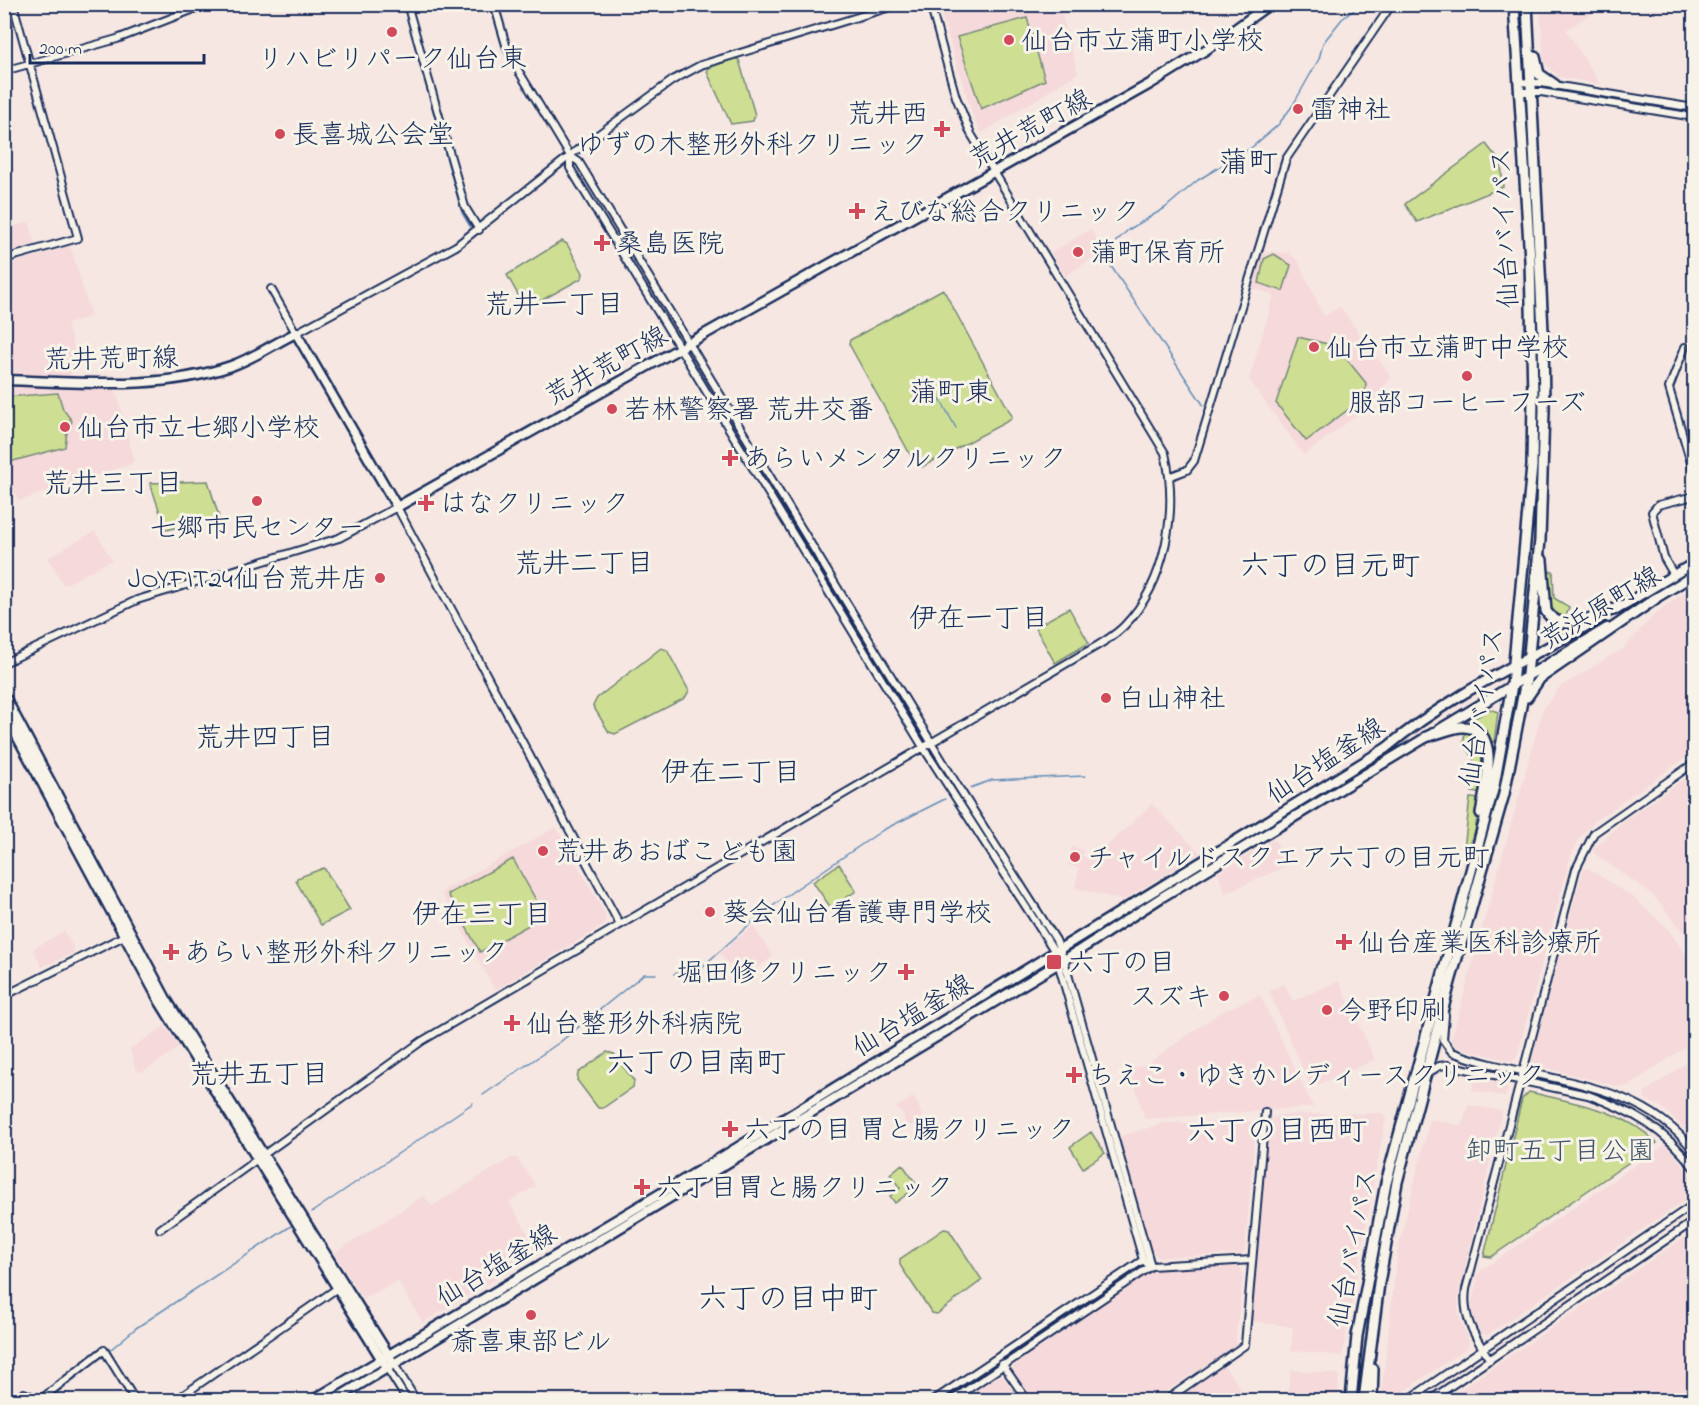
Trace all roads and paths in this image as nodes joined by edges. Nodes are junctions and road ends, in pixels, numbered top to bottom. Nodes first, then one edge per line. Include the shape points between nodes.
1 (13, 4) edge
2 (207, 4) edge
3 (406, 4) edge
4 (494, 4) edge
5 (900, 4) edge
6 (930, 4) edge
7 (1269, 4) edge
8 (1392, 4) edge
9 (1527, 4) edge
10 (1514, 8) edge
11 (1530, 40) junction
12 (30, 63) junction
13 (4, 70) edge
14 (1519, 82) junction
15 (1555, 85) junction
16 (1532, 87) junction
17 (1520, 92) junction
18 (1695, 108) edge
19 (1695, 117) edge
20 (570, 156) junction
21 (994, 172) junction
22 (479, 230) junction
23 (4, 259) edge
24 (271, 289) dead end
25 (296, 333) junction
26 (690, 342) junction
27 (681, 347) junction
28 (1684, 347) dead end
29 (4, 380) edge
30 (1695, 473) edge
31 (1171, 476) junction
32 (1695, 496) edge
33 (397, 507) junction
34 (1540, 540) junction
35 (1695, 563) edge
36 (1674, 575) junction
37 (1695, 575) edge
38 (1655, 599) junction
39 (1620, 607) junction
40 (1528, 658) junction
41 (4, 663) edge
42 (1513, 665) junction
43 (1527, 675) junction
44 (1512, 685) junction
45 (4, 695) edge
46 (1524, 702) junction
47 (4, 712) edge
48 (1426, 737) junction
49 (931, 742) junction
50 (923, 747) junction
51 (1695, 763) edge
52 (1480, 836) junction
53 (620, 925) junction
54 (124, 936) junction
55 (1058, 950) junction
56 (1062, 961) junction
57 (1450, 982) junction
58 (4, 996) edge
59 (1521, 1071) junction
60 (1424, 1077) junction
61 (1519, 1081) junction
62 (1265, 1112) dead end
63 (1695, 1151) edge
64 (262, 1156) junction
65 (1695, 1168) edge
66 (1695, 1204) edge
67 (1695, 1221) edge
68 (160, 1230) dead end
69 (1143, 1260) junction
70 (1252, 1260) junction
71 (1151, 1266) junction
72 (341, 1286) junction
73 (1483, 1349) junction
74 (385, 1356) junction
75 (998, 1358) junction
76 (1369, 1359) junction
77 (1490, 1360) junction
78 (391, 1366) junction
79 (1004, 1366) junction
80 (14, 1401) edge
81 (40, 1401) edge
82 (135, 1401) edge
83 (176, 1401) edge
84 (313, 1401) edge
85 (334, 1401) edge
86 (407, 1401) edge
87 (416, 1401) edge
88 (934, 1401) edge
89 (952, 1401) edge
90 (1027, 1401) edge
91 (1166, 1401) edge
92 (1351, 1401) edge
93 (1364, 1401) edge
94 (1372, 1401) edge
95 (1408, 1401) edge
96 (1430, 1401) edge

1 - 12 street
2 - 12 street via 117,39
3 - 22 street via 465,207
4 - 20 street via 515,65
5 - 20 street via 701,64
6 - 21 street via 963,118
7 - 21 main road, 荒井荒町線 via 1198,55
8 - 31 street via 1286,159 1194,461 1189,469
9 - 11 highway, 仙台バイパス
10 - 14 highway, 仙台バイパス
11 - 15 highway via 1539,74
11 - 16 highway, 仙台バイパス
12 - 13 street
12 - 23 street via 78,238
14 - 16 street
14 - 17 highway, 仙台バイパス
15 - 16 street
15 - 18 street
16 - 17 street
16 - 19 street
16 - 34 highway, 仙台バイパス via 1543,331
17 - 42 highway, 仙台バイパス via 1533,407 1531,477
20 - 22 street
20 - 26 street via 579,162
20 - 27 street via 570,168
21 - 26 main road, 荒井荒町線
21 - 31 street via 1155,434
22 - 25 street via 432,260
24 - 25 street
25 - 29 main road, 荒井荒町線 via 234,365 173,381 119,384
25 - 33 main road
26 - 27 main road, 荒井荒町線
26 - 49 street
27 - 33 main road, 荒井荒町線
27 - 50 street
28 - 30 street via 1669,388
31 - 49 street via 1171,516 1163,552 1147,594 1124,626
32 - 36 street via 1658,505 1652,512 1664,558
33 - 41 street via 329,542 137,600
33 - 53 street
34 - 39 highway via 1546,611 1551,618 1572,624
34 - 40 highway, 仙台バイパス
35 - 36 main road, 荒浜原町線
36 - 39 main road, 荒浜原町線
37 - 38 main road, 荒浜原町線
38 - 43 main road, 荒浜原町線
38 - 46 highway via 1540,678
39 - 40 main road, 荒浜原町線
40 - 42 main road, 仙台塩釜線
40 - 43 highway, 仙台バイパス
42 - 44 highway, 仙台バイパス
42 - 55 main road, 仙台塩釜線
43 - 44 main road, 仙台塩釜線
43 - 46 highway, 仙台バイパス
44 - 48 main road, 仙台塩釜線
44 - 52 highway, 仙台バイパス via 1494,786
45 - 64 main road via 166,999
46 - 57 highway, 仙台バイパス via 1502,804
47 - 54 main road
48 - 52 highway via 1461,727 1471,728 1483,737 1490,762
48 - 56 main road, 仙台塩釜線
49 - 50 street
49 - 55 street
50 - 53 street
50 - 55 street
51 - 59 street via 1612,818 1586,844 1575,869
52 - 92 highway, 仙台バイパス via 1386,1183 1357,1336
53 - 64 street via 422,1041
54 - 58 street
54 - 64 main road via 165,1011
55 - 56 street
55 - 74 main road, 仙台塩釜線 via 712,1163
56 - 69 street
56 - 71 street
56 - 78 main road, 仙台塩釜線
57 - 59 street via 1442,1034 1445,1046 1463,1056
57 - 60 highway, 仙台バイパス
59 - 61 street
59 - 63 street via 1629,1100 1669,1126
60 - 61 street via 1447,1065
60 - 76 highway, 仙台バイパス via 1397,1182
61 - 65 street via 1588,1095 1634,1114 1669,1138
61 - 73 street via 1465,1300 1468,1324
62 - 70 street
64 - 68 street
64 - 72 main road
66 - 73 street
67 - 77 street
69 - 71 street
69 - 75 street
70 - 71 street
70 - 91 street via 1245,1345
71 - 79 street
72 - 74 main road
72 - 83 street
73 - 77 street
73 - 95 street
74 - 78 main road
74 - 84 main road, 仙台塩釜線
75 - 79 street
75 - 88 street
76 - 93 highway, 仙台バイパス
76 - 94 highway via 1374,1370
77 - 96 street
78 - 85 main road, 仙台塩釜線
78 - 86 street
78 - 87 street
79 - 89 street
79 - 90 street
80 - 81 street via 24,1393
81 - 82 street via 104,1350

